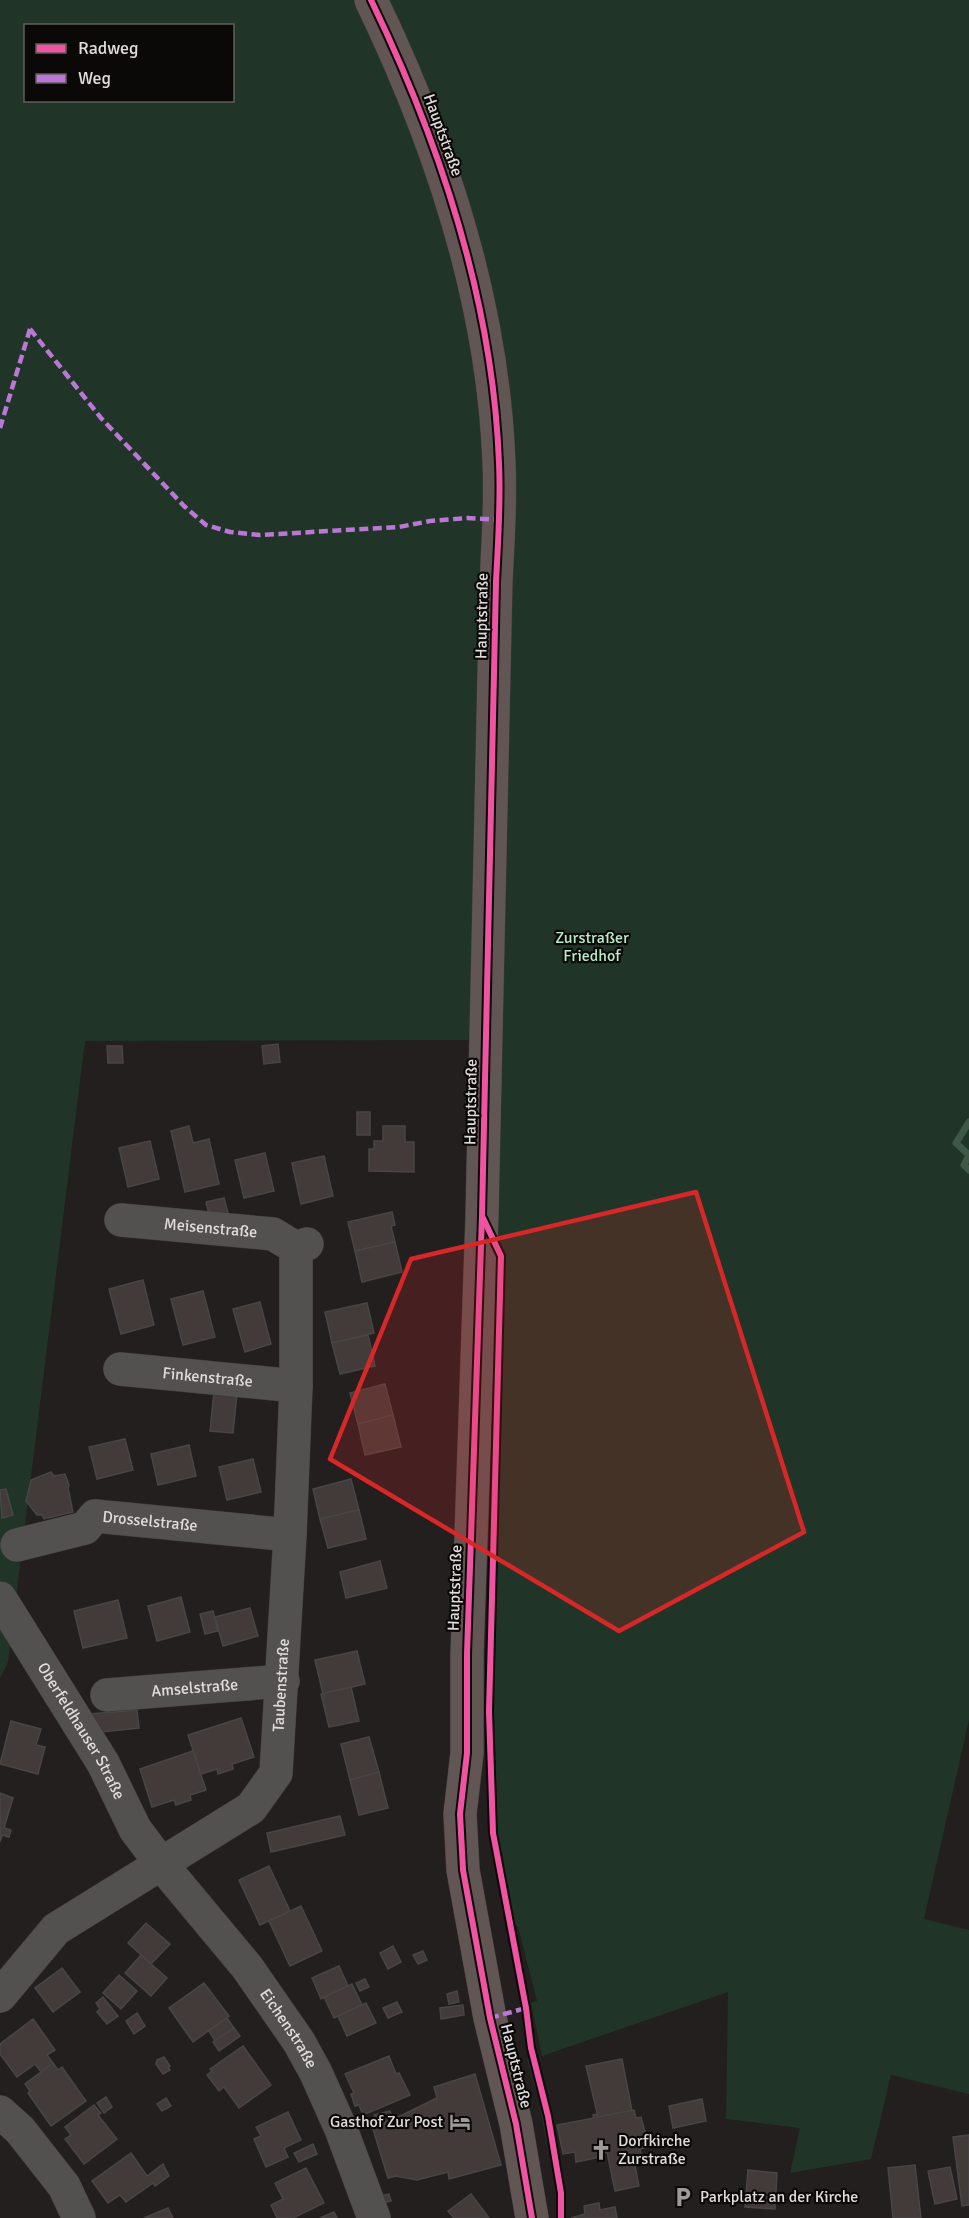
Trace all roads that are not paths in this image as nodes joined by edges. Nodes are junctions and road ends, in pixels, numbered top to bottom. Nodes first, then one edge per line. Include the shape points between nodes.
1 (371, 0) edge
2 (121, 1220) dead end
3 (302, 1246) joint
4 (120, 1369) dead end
5 (296, 1386) junction
6 (290, 1535) junction
7 (17, 1545) dead end
8 (0, 1598) edge
9 (283, 1681) junction
10 (107, 1695) dead end
11 (467, 1753) junction
12 (162, 1865) junction
13 (0, 1996) edge
14 (0, 2112) edge
15 (79, 2218) edge
16 (374, 2218) edge
17 (532, 2218) edge
18 (549, 2218) edge

1 - 11 main road, Hauptstraße via 402,64 445,179 472,274 492,378 499,462 482,1216 466,1654
2 - 3 street, Meisenstraße via 273,1234
3 - 5 street, Taubenstraße
4 - 5 street, Finkenstraße
5 - 6 street, Taubenstraße
6 - 7 street, Drosselstraße via 95,1516 85,1528
6 - 9 street, Taubenstraße
8 - 12 street, Oberfeldhauser Straße via 103,1763 135,1829
9 - 10 street, Amselstraße
9 - 12 street, Taubenstraße via 276,1773 251,1808
11 - 17 main road, Hauptstraße via 460,1814 463,1870
11 - 18 main road, Hauptstraße via 477,1797 489,1910 540,2146
12 - 13 street, Taubenstraße via 56,1929
12 - 16 street, Eichenstraße via 247,1967 299,2042 341,2129
14 - 15 street via 20,2130 64,2186

